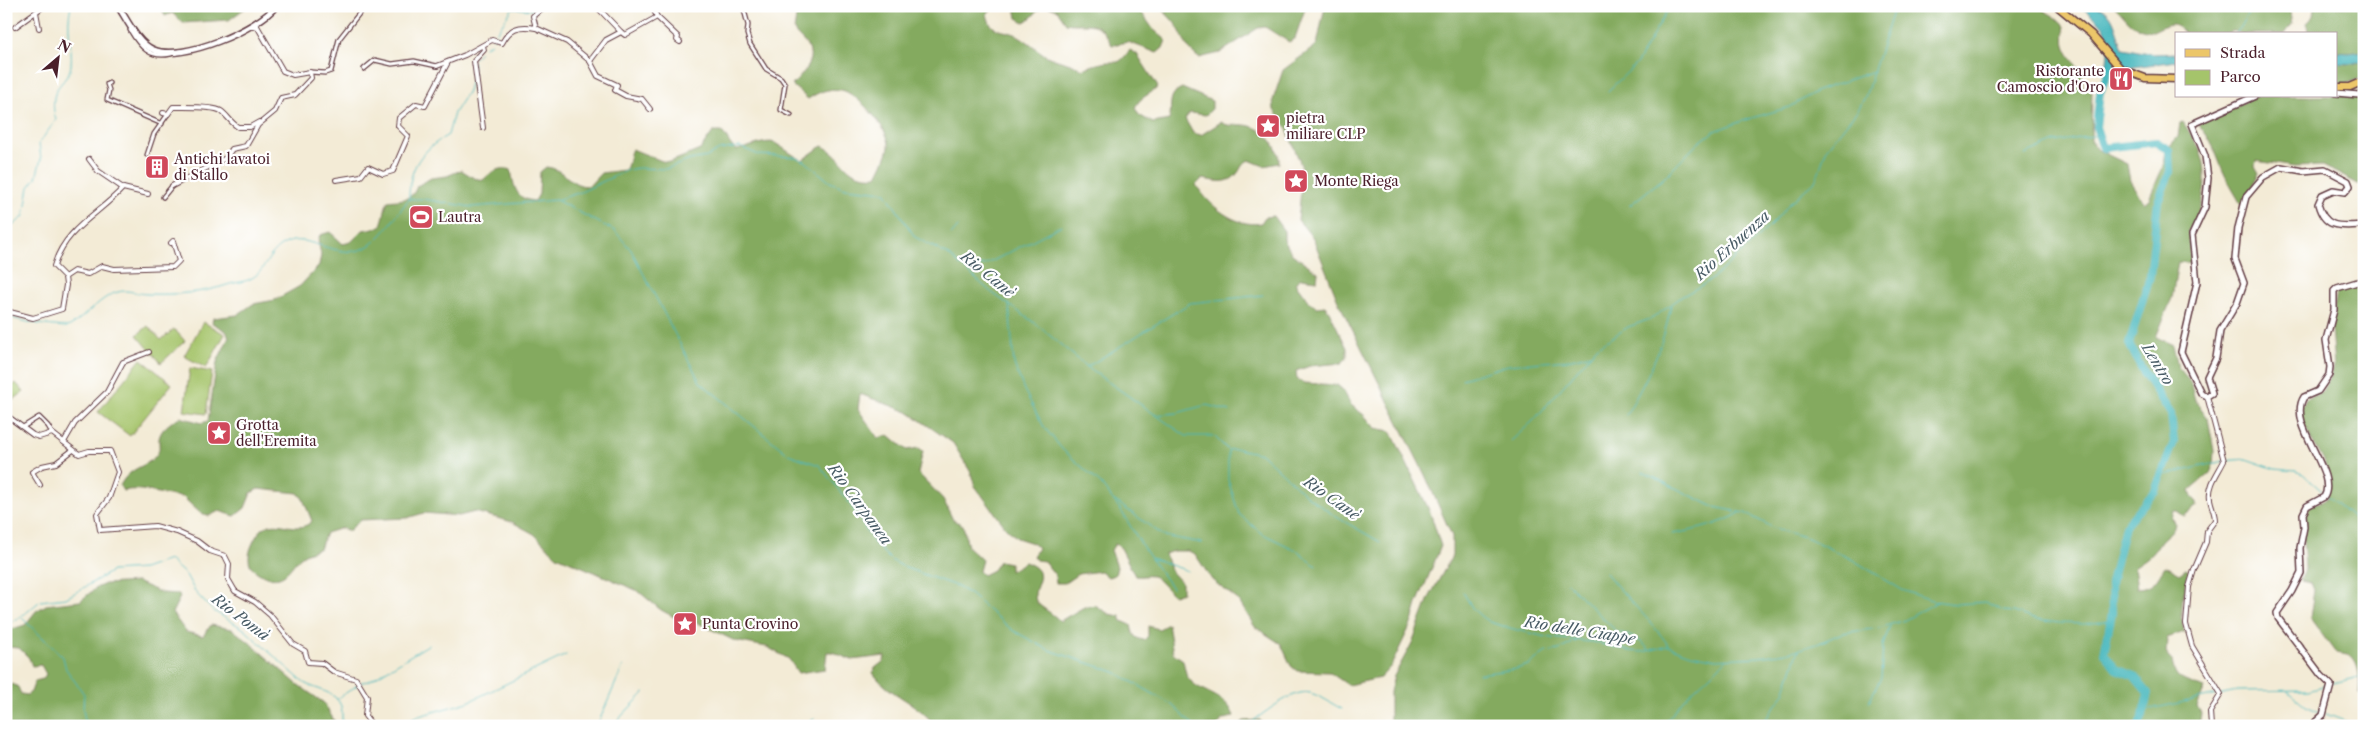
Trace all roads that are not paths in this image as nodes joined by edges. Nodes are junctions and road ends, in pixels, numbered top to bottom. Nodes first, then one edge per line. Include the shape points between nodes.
1 (44, 6) edge
2 (118, 6) edge
3 (276, 6) edge
4 (365, 6) edge
5 (546, 6) edge
6 (652, 6) edge
7 (743, 7) edge
8 (2060, 8) edge
9 (600, 9) dead end
10 (36, 12) junction
11 (657, 17) junction
12 (130, 23) junction
13 (15, 27) dead end
14 (246, 27) junction
15 (39, 28) dead end
16 (536, 28) junction
17 (621, 32) junction
18 (680, 42) dead end
19 (483, 46) junction
20 (187, 49) junction
21 (590, 61) junction
22 (448, 62) junction
23 (437, 66) joint
24 (364, 69) dead end
25 (310, 72) junction
26 (2175, 79) edge
27 (2364, 81) edge
28 (109, 83) dead end
29 (2338, 87) edge
30 (2364, 90) edge
31 (2338, 93) edge
32 (2250, 98) edge
33 (650, 110) dead end
34 (163, 113) dead end
35 (168, 114) junction
36 (791, 115) dead end
37 (261, 121) junction
38 (162, 124) junction
39 (483, 128) dead end
40 (146, 137) dead end
41 (152, 140) junction
42 (147, 154) dead end
43 (89, 159) dead end
44 (336, 180) dead end
45 (172, 186) joint
46 (123, 188) junction
47 (148, 194) dead end
48 (163, 197) dead end
49 (2364, 225) edge
50 (171, 243) dead end
51 (65, 277) junction
52 (2364, 280) edge
53 (6, 311) edge
54 (149, 352) dead end
55 (2207, 396) junction
56 (6, 415) edge
57 (22, 427) junction
58 (52, 433) junction
59 (64, 442) junction
60 (73, 450) junction
61 (40, 486) dead end
62 (373, 726) edge
63 (2211, 726) edge
64 (2311, 726) edge

1 - 10 street
2 - 12 street
3 - 14 street
4 - 25 street via 339,39 334,67 325,74
5 - 16 street via 533,16
6 - 11 street
7 - 36 street via 750,44 766,69 785,84 782,110
8 - 26 main road via 2100,43 2121,69 2145,78
9 - 17 street
10 - 13 street
10 - 15 street
11 - 17 street via 625,35
11 - 18 street
12 - 20 street via 153,50
12 - 20 street via 127,25 136,39 157,56
14 - 20 street via 218,43
14 - 25 street via 257,26 283,71 293,75
16 - 19 street via 516,28 506,33 502,43 492,40
16 - 21 street via 567,42
17 - 21 street via 606,40
19 - 22 street
19 - 39 street via 484,50 474,62
21 - 33 street via 598,76 617,85 616,90 624,96 642,99
22 - 23 street
22 - 44 street via 425,106 416,104 398,118 398,126 408,136 393,171 383,174 368,167 360,176
23 - 24 street via 414,61 392,64 375,60
25 - 37 street via 311,78 303,89 281,98 274,112
27 - 29 main road via 2350,87
28 - 38 street via 106,84 109,90 106,100
30 - 31 street via 2359,95
32 - 55 street via 2192,124 2206,156 2208,178 2205,207 2192,235 2197,282 2181,352 2201,393
34 - 35 street
35 - 37 street via 174,107 197,109 208,106 221,111 238,127 250,127
35 - 38 street
37 - 45 street via 246,146 232,149 226,158
38 - 41 street
40 - 41 street
41 - 42 street
43 - 46 street via 98,171
45 - 48 street
46 - 47 street
46 - 51 street via 79,226 60,249 54,266
49 - 55 street via 2331,224 2321,214 2318,204 2322,195 2333,190 2344,192 2350,186 2348,181 2325,169 2302,171 2281,167 2263,177 2246,197 2238,228 2235,259 2244,284 2218,338 2216,358 2207,377 2212,393
50 - 51 street via 175,244 179,261 173,267 114,269 102,266 88,274 74,272
51 - 53 street via 62,309 27,318
52 - 64 street via 2334,291 2334,310 2326,340 2329,375 2318,391 2308,394 2300,402 2300,422 2323,469 2327,490 2324,497 2308,506 2303,514 2301,573 2279,608 2278,618 2331,685 2323,716
54 - 59 street via 123,362 106,392 75,423
55 - 63 street via 2224,461 2211,488 2216,520 2208,531 2191,579 2186,624 2192,646 2221,694 2210,712
56 - 57 street
57 - 58 street via 33,436
57 - 58 street via 39,417
58 - 59 street
59 - 60 street
60 - 61 street via 56,463 32,472
60 - 62 street via 80,454 109,450 118,469 109,498 97,514 100,530 156,526 177,532 225,556 233,589 270,615 293,644 305,651 308,662 322,663 334,672 357,680 367,699 365,716

